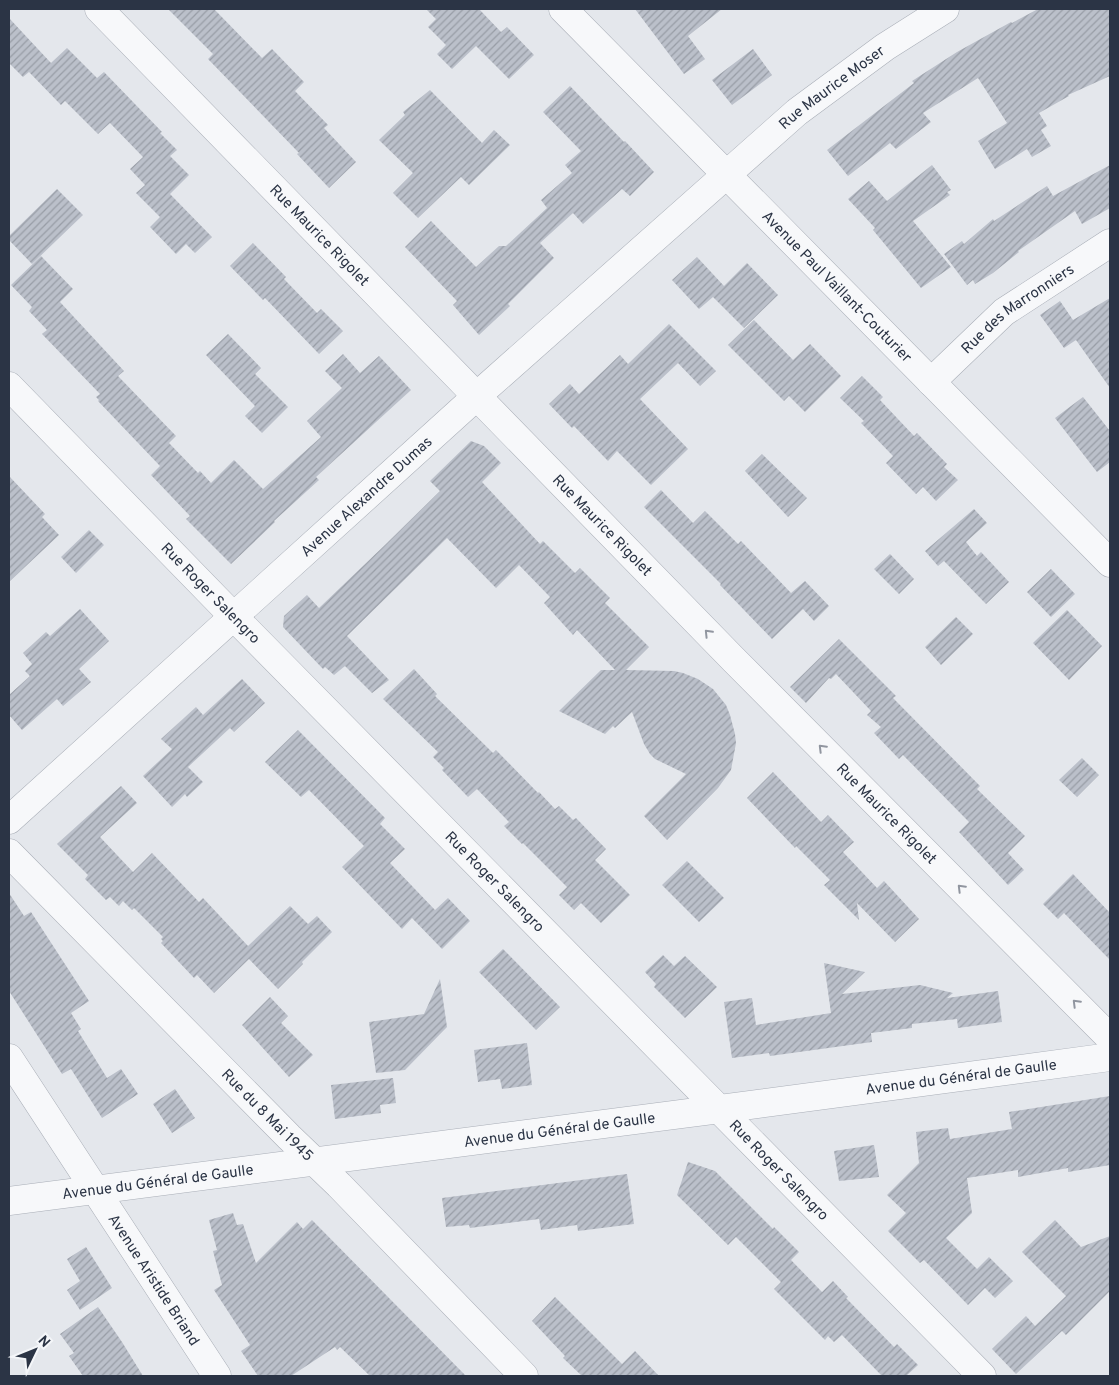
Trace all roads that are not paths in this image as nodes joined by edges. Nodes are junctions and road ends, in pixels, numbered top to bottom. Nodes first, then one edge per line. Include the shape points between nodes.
1 (100, 9) edge
2 (563, 9) edge
3 (944, 9) edge
4 (726, 174) junction
5 (1110, 243) edge
6 (931, 382) junction
7 (9, 386) edge
8 (478, 397) junction
9 (1110, 563) edge
10 (234, 617) junction
11 (9, 820) edge
12 (9, 853) edge
13 (1110, 1038) edge
14 (1110, 1057) edge
15 (9, 1058) edge
16 (720, 1109) junction
17 (314, 1161) junction
18 (96, 1190) junction
19 (9, 1201) edge
20 (217, 1376) edge
21 (524, 1376) edge
22 (982, 1376) edge

1 - 8 street, Rue Maurice Rigolet
2 - 4 street, Avenue Paul Vaillant-Couturier
3 - 4 street, Rue Maurice Moser via 884,46 797,112
4 - 6 street, Avenue Paul Vaillant-Couturier
4 - 8 street, Avenue Alexandre Dumas
5 - 6 street, Rue des Marronniers via 1004,312
6 - 9 street, Avenue Paul Vaillant-Couturier
7 - 10 street, Rue Roger Salengro
8 - 10 street, Avenue Alexandre Dumas
13 -> 8 street, Rue Maurice Rigolet
10 - 11 street, Avenue Alexandre Dumas
10 - 16 street, Rue Roger Salengro
12 - 17 street, Rue du 8 Mai 1945
14 - 16 street, Avenue du Général de Gaulle
15 - 18 street, Avenue Aristide Briand
16 - 17 street, Avenue du Général de Gaulle
16 - 22 street, Rue Roger Salengro
17 - 18 street, Avenue du Général de Gaulle
17 - 21 street, Rue du 8 Mai 1945
18 - 19 street, Avenue du Général de Gaulle
18 - 20 street, Avenue Aristide Briand

